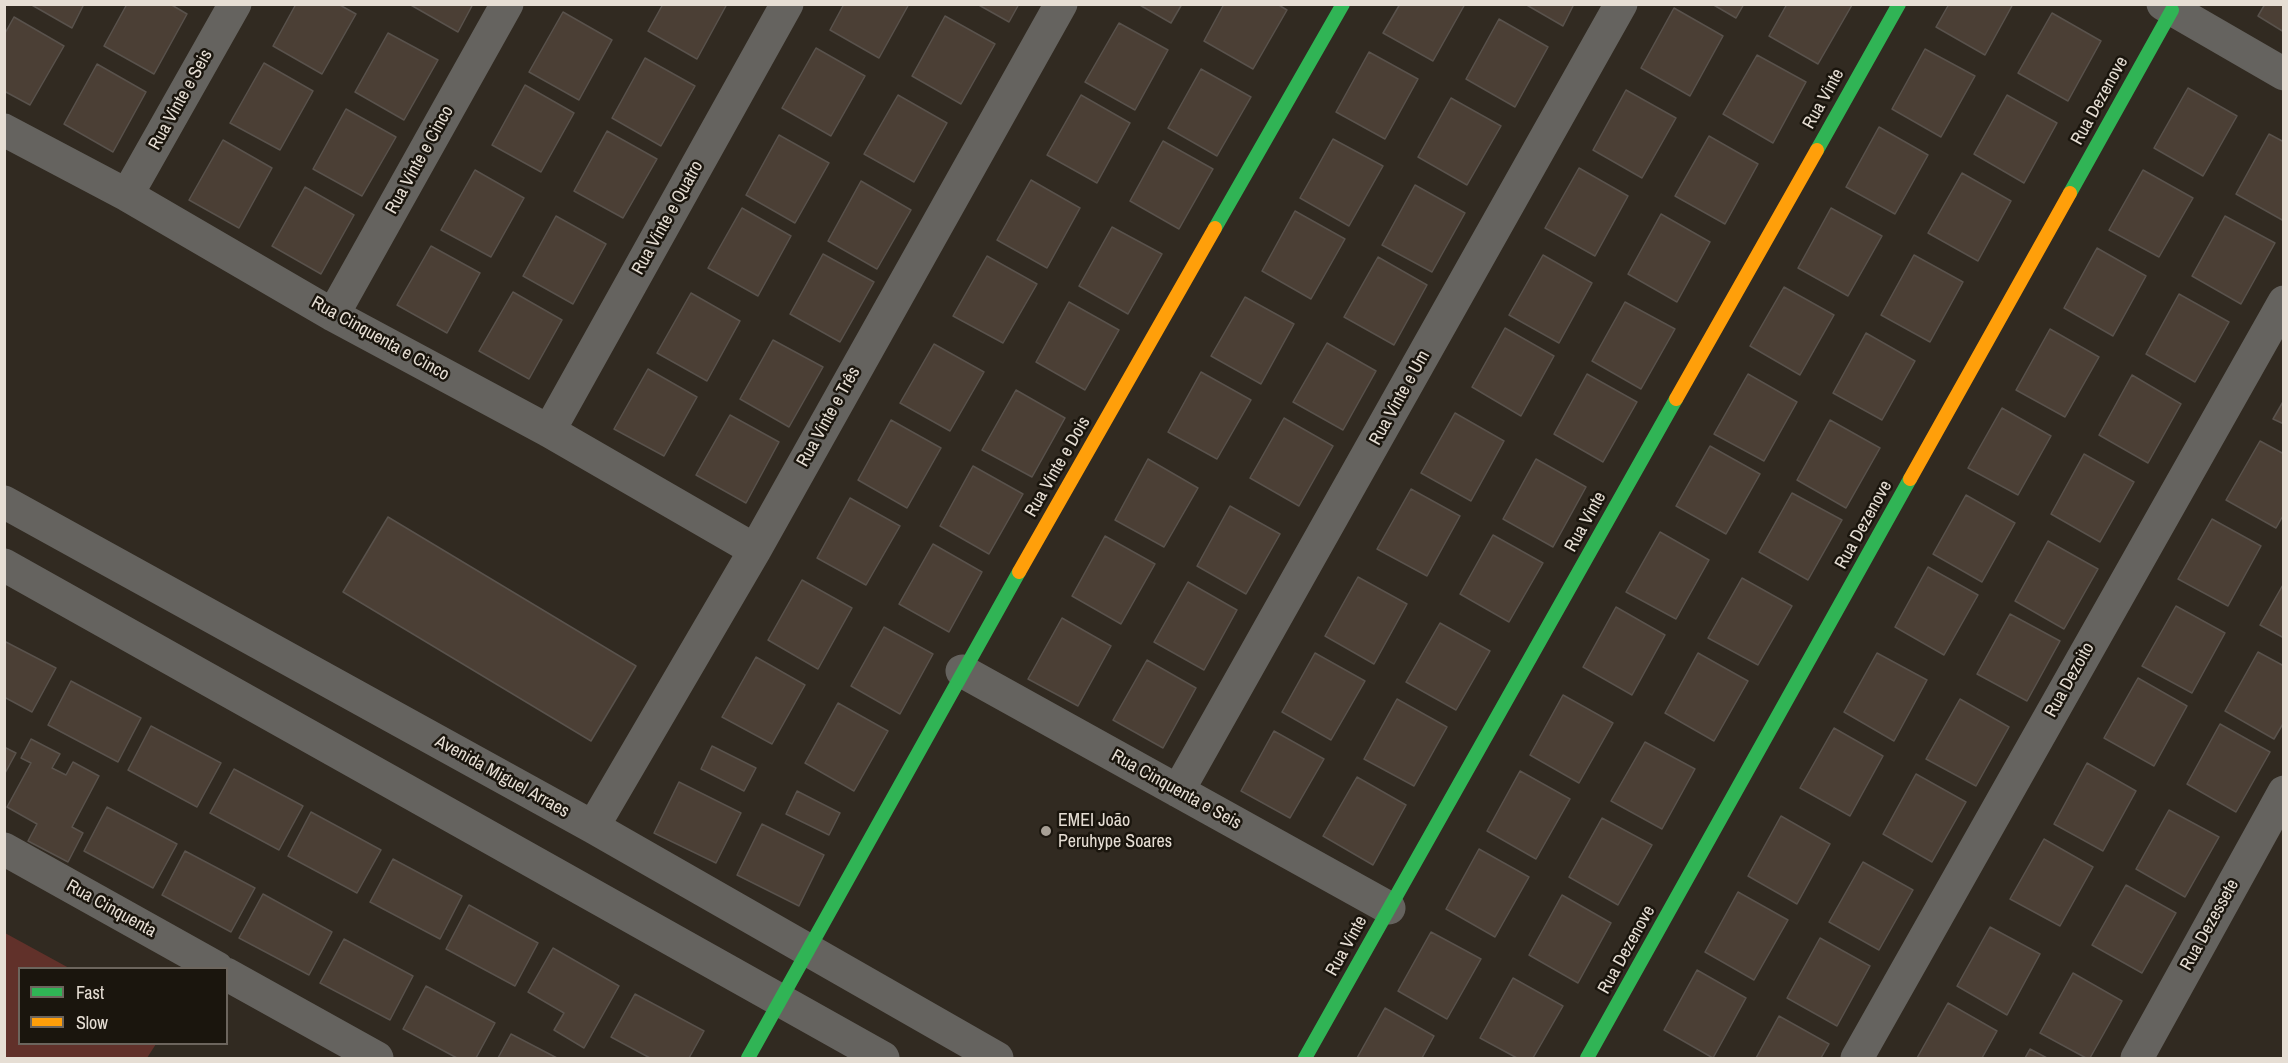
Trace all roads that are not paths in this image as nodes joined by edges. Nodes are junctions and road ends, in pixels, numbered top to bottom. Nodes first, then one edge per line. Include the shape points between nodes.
1 (235, 4) edge
2 (507, 4) edge
3 (787, 4) edge
4 (1061, 4) edge
5 (1343, 4) edge
6 (1621, 4) edge
7 (1899, 4) edge
8 (2168, 7) edge
9 (2283, 74) edge
10 (4, 130) edge
11 (127, 195) junction
12 (2283, 302) edge
13 (333, 315) junction
14 (549, 431) junction
15 (4, 502) edge
16 (754, 550) junction
17 (4, 565) edge
18 (963, 671) junction
19 (1178, 791) junction
20 (2283, 792) edge
21 (593, 827) junction
22 (4, 849) edge
23 (1389, 908) junction
24 (808, 950) junction
25 (213, 967) edge
26 (228, 975) edge
27 (780, 1002) junction
28 (377, 1059) edge
29 (748, 1059) edge
30 (883, 1059) edge
31 (998, 1059) edge
32 (1305, 1059) edge
33 (1587, 1059) edge
34 (1857, 1059) edge
35 (2137, 1059) edge

1 - 11 street, Rua Vinte e Seis
2 - 13 street, Rua Vinte e Cinco
3 - 14 street, Rua Vinte e Quatro
4 - 16 street, Rua Vinte e Três
5 - 18 street, Rua Vinte e Dois
6 - 19 street, Rua Vinte e Um
7 - 23 street, Rua Vinte
8 - 9 street
8 - 33 street, Rua Dezenove
10 - 11 street, Rua Cinquenta e Cinco
11 - 13 street, Rua Cinquenta e Cinco
12 - 34 street, Rua Dezoito
13 - 14 street, Rua Cinquenta e Cinco
14 - 16 street, Rua Cinquenta e Cinco
15 - 21 street, Avenida Miguel Arraes
16 - 21 street, Rua Vinte e Três
17 - 27 street
18 - 19 street, Rua Cinquenta e Seis
18 - 24 street, Rua Vinte e Dois
19 - 23 street, Rua Cinquenta e Seis
20 - 35 street, Rua Dezessete
21 - 24 street, Avenida Miguel Arraes
22 - 25 street, Rua Cinquenta
23 - 32 street, Rua Vinte
24 - 27 street, Rua Vinte e Dois
24 - 31 street, Avenida Miguel Arraes
26 - 28 street
27 - 29 street, Rua Vinte e Dois
27 - 30 street

